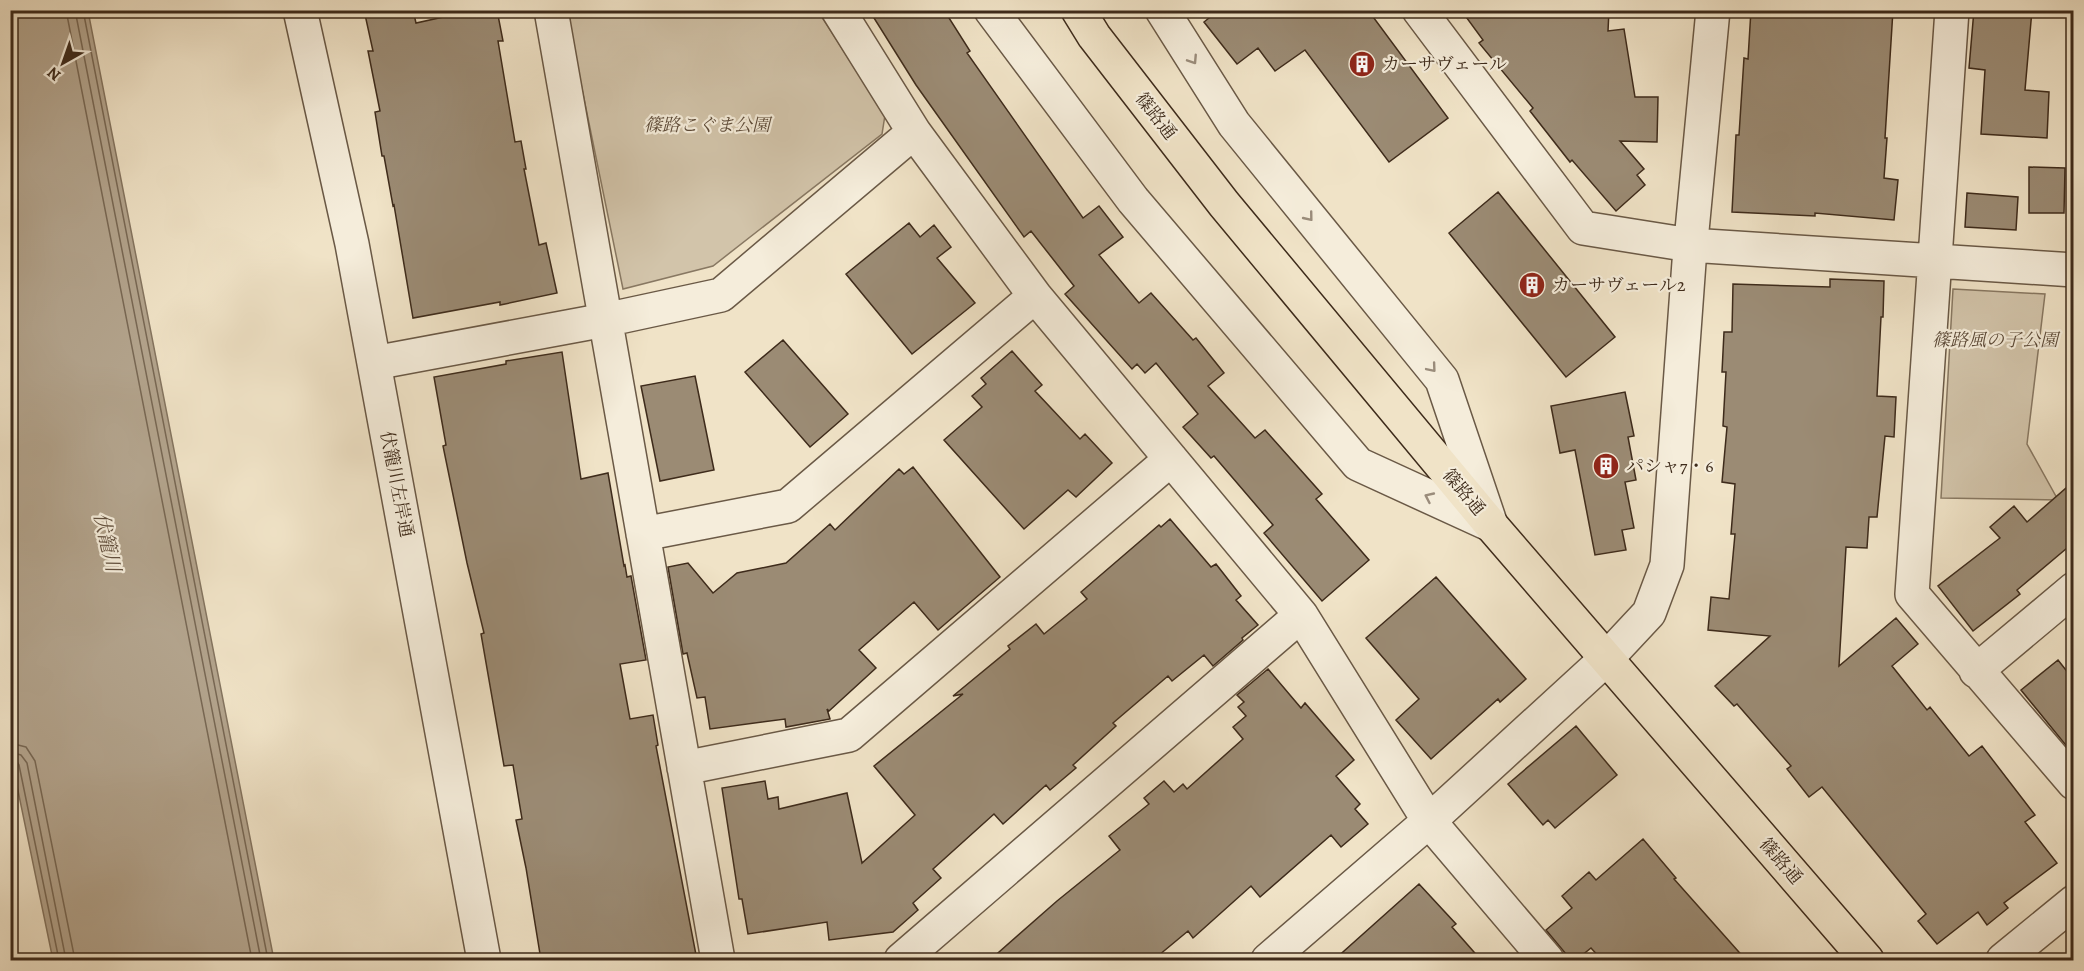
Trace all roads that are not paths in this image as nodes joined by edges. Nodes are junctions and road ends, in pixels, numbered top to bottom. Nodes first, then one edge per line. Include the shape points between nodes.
1 (300, 10) edge
2 (551, 10) edge
3 (838, 10) edge
4 (991, 10) edge
5 (1078, 10) edge
6 (1162, 10) edge
7 (1419, 10) edge
8 (1713, 10) edge
9 (1952, 10) edge
10 (914, 132) junction
11 (1690, 245) junction
12 (1935, 261) junction
13 (2073, 270) edge
14 (1035, 296) junction
15 (605, 320) junction
16 (374, 363) junction
17 (1171, 459) junction
18 (1491, 525) junction
19 (643, 534) junction
20 (2073, 589) edge
21 (1301, 615) junction
22 (1606, 659) junction
23 (1976, 671) junction
24 (684, 768) junction
25 (2073, 783) edge
26 (1429, 821) junction
27 (2067, 920) edge
28 (1272, 959) edge
29 (484, 960) edge
30 (718, 960) edge
31 (901, 960) edge
32 (1547, 960) edge
33 (1867, 960) edge
34 (2003, 960) edge

1 - 16 street, 伏籠川左岸通
2 - 15 street
3 - 10 street
18 -> 4 street via 1358,464 1133,200
5 - 18 main road, 篠路通 via 1224,204
6 -> 18 street via 1234,124 1442,380
7 - 11 street via 1583,228
8 - 11 street
9 - 12 street
10 - 14 street
10 - 15 street via 721,295
11 - 12 street
11 - 22 street via 1667,565 1649,613
12 - 13 street
12 - 23 street via 1912,594
14 - 17 street
14 - 19 street via 788,506
15 - 16 street
15 - 19 street
16 - 29 street, 伏籠川左岸通
17 - 21 street
17 - 24 street via 849,735
18 - 22 main road, 篠路通
19 - 24 street
20 - 23 street
21 - 26 street
21 - 31 street
22 - 26 street
22 - 33 main road, 篠路通
23 - 25 street
24 - 30 street
26 - 28 street
26 - 32 street
27 - 34 street

